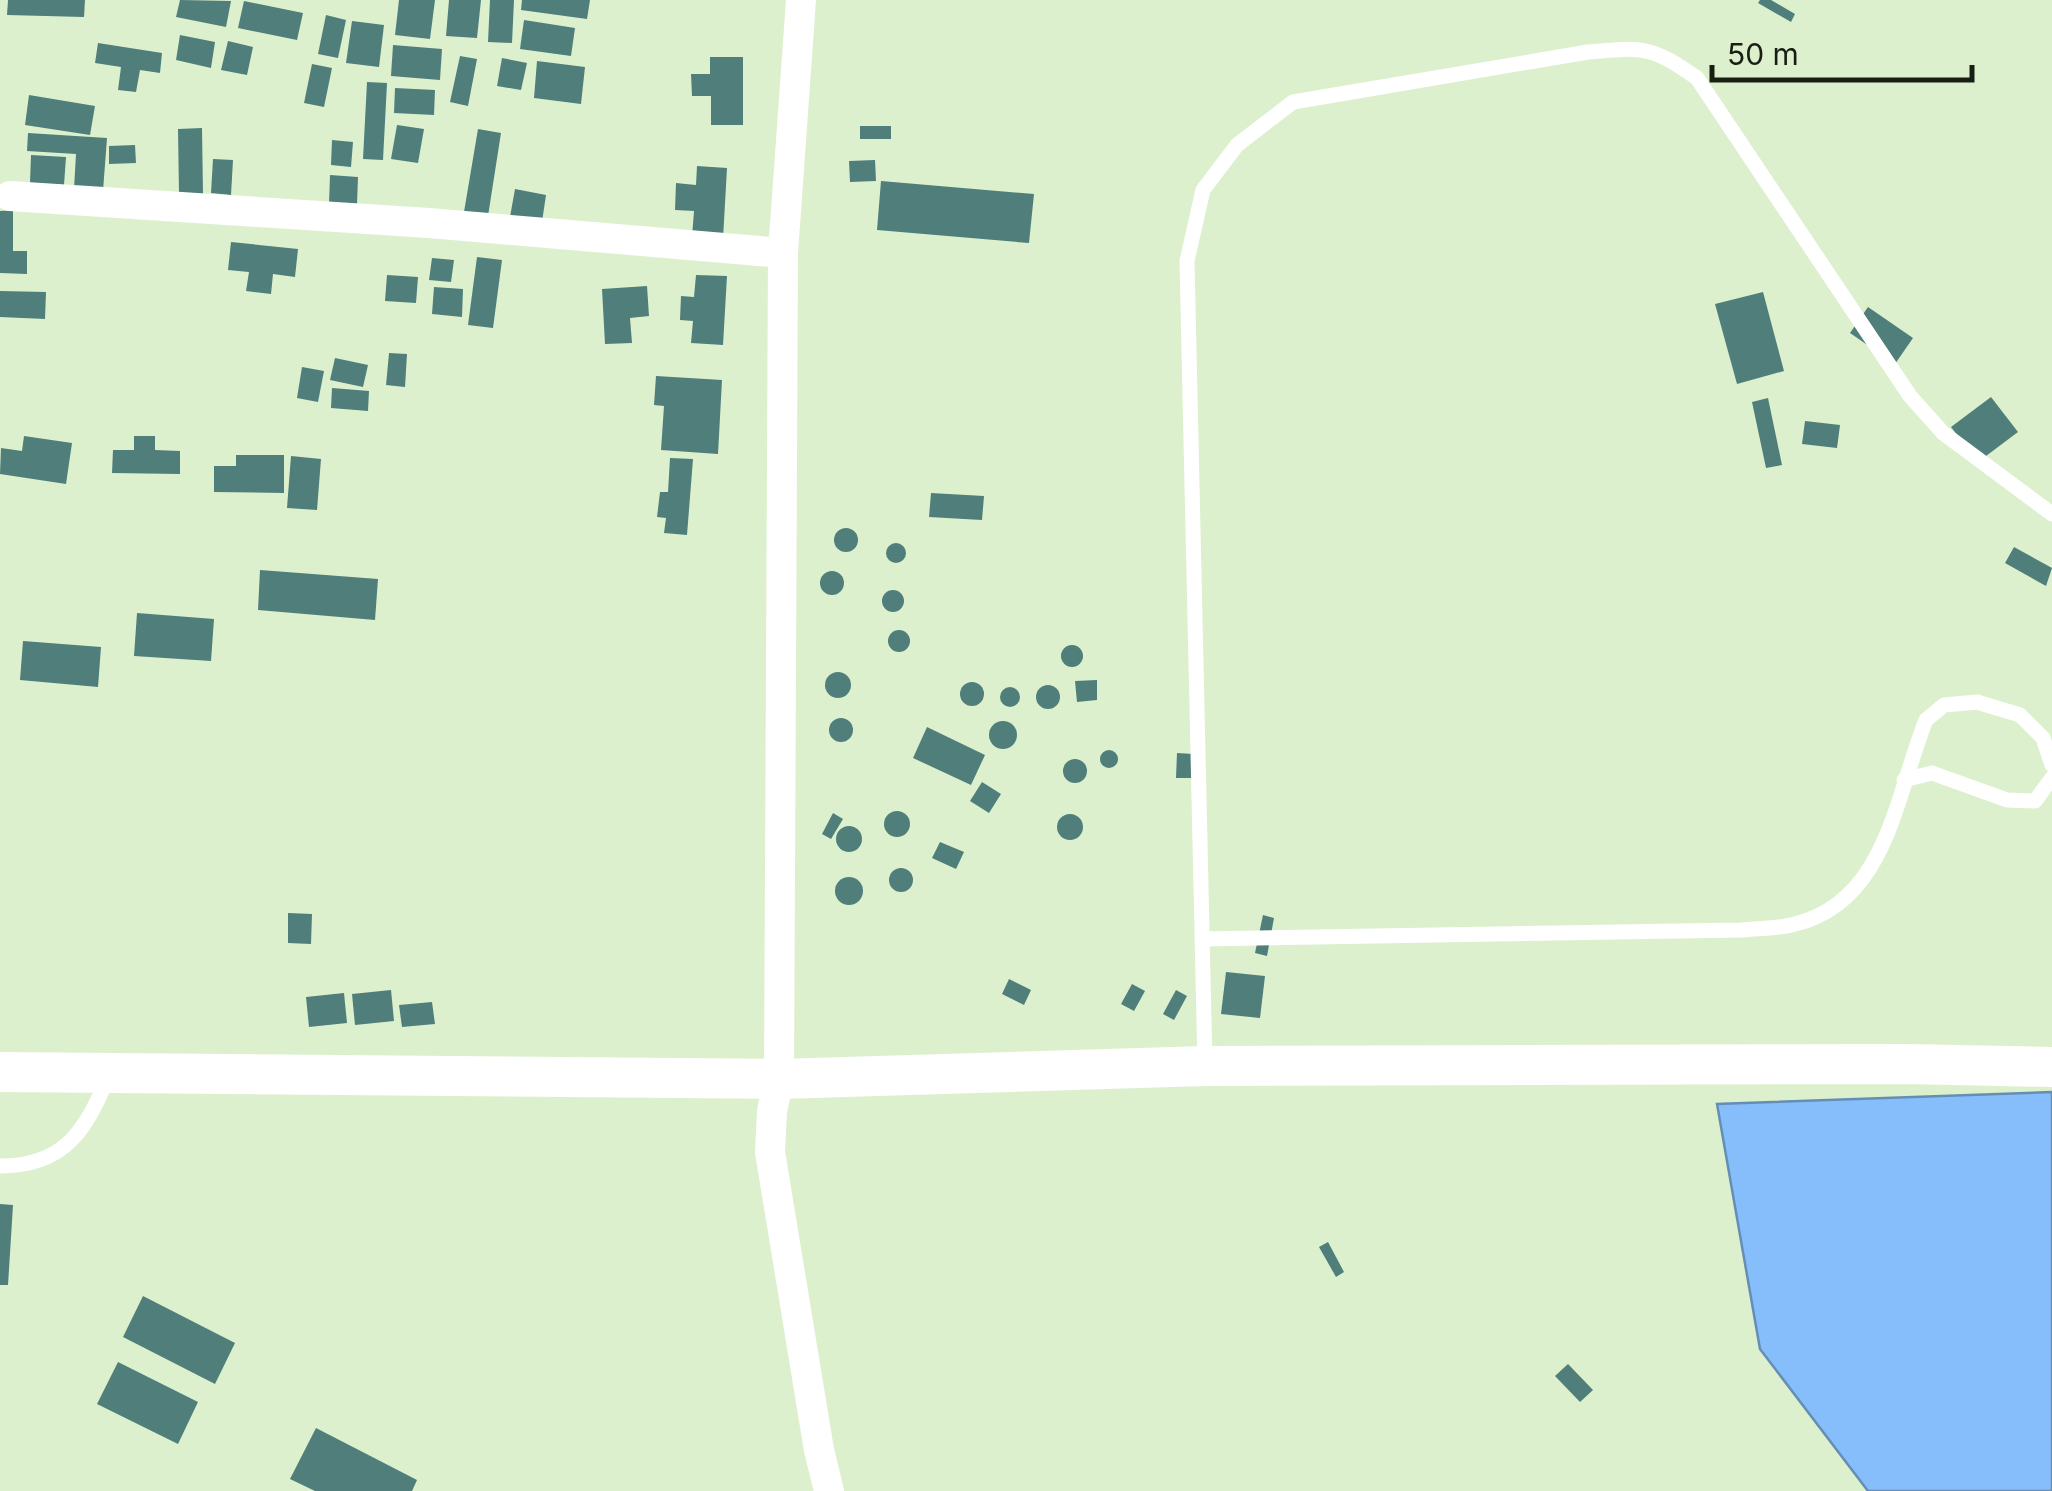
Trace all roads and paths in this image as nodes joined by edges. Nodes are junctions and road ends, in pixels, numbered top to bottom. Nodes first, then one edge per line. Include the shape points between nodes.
1 (801, 0) edge
2 (10, 196) dead end
3 (783, 253) junction
4 (2052, 514) edge
5 (2052, 764) edge
6 (2052, 778) edge
7 (1904, 780) junction
8 (1202, 939) junction
9 (1205, 1066) junction
10 (2052, 1068) edge
11 (0, 1072) edge
12 (110, 1072) junction
13 (780, 1079) junction
14 (0, 1166) edge
15 (829, 1491) edge

1 - 3 street
2 - 3 street
3 - 13 street
4 - 8 lane via 1943,433 1910,396 1697,78 1658,52 1588,52 1293,102 1237,144 1203,190 1187,261
5 - 7 lane via 2044,738 2020,715 1976,702 1944,705 1926,720
6 - 7 lane via 2036,801 2007,800 1932,773
7 - 8 lane via 1870,871 1845,901 1797,924
8 - 9 lane
9 - 10 main road
9 - 13 main road
11 - 12 main road
12 - 13 main road
12 - 14 lane via 89,1122 61,1152 24,1166
13 - 15 street via 770,1152

